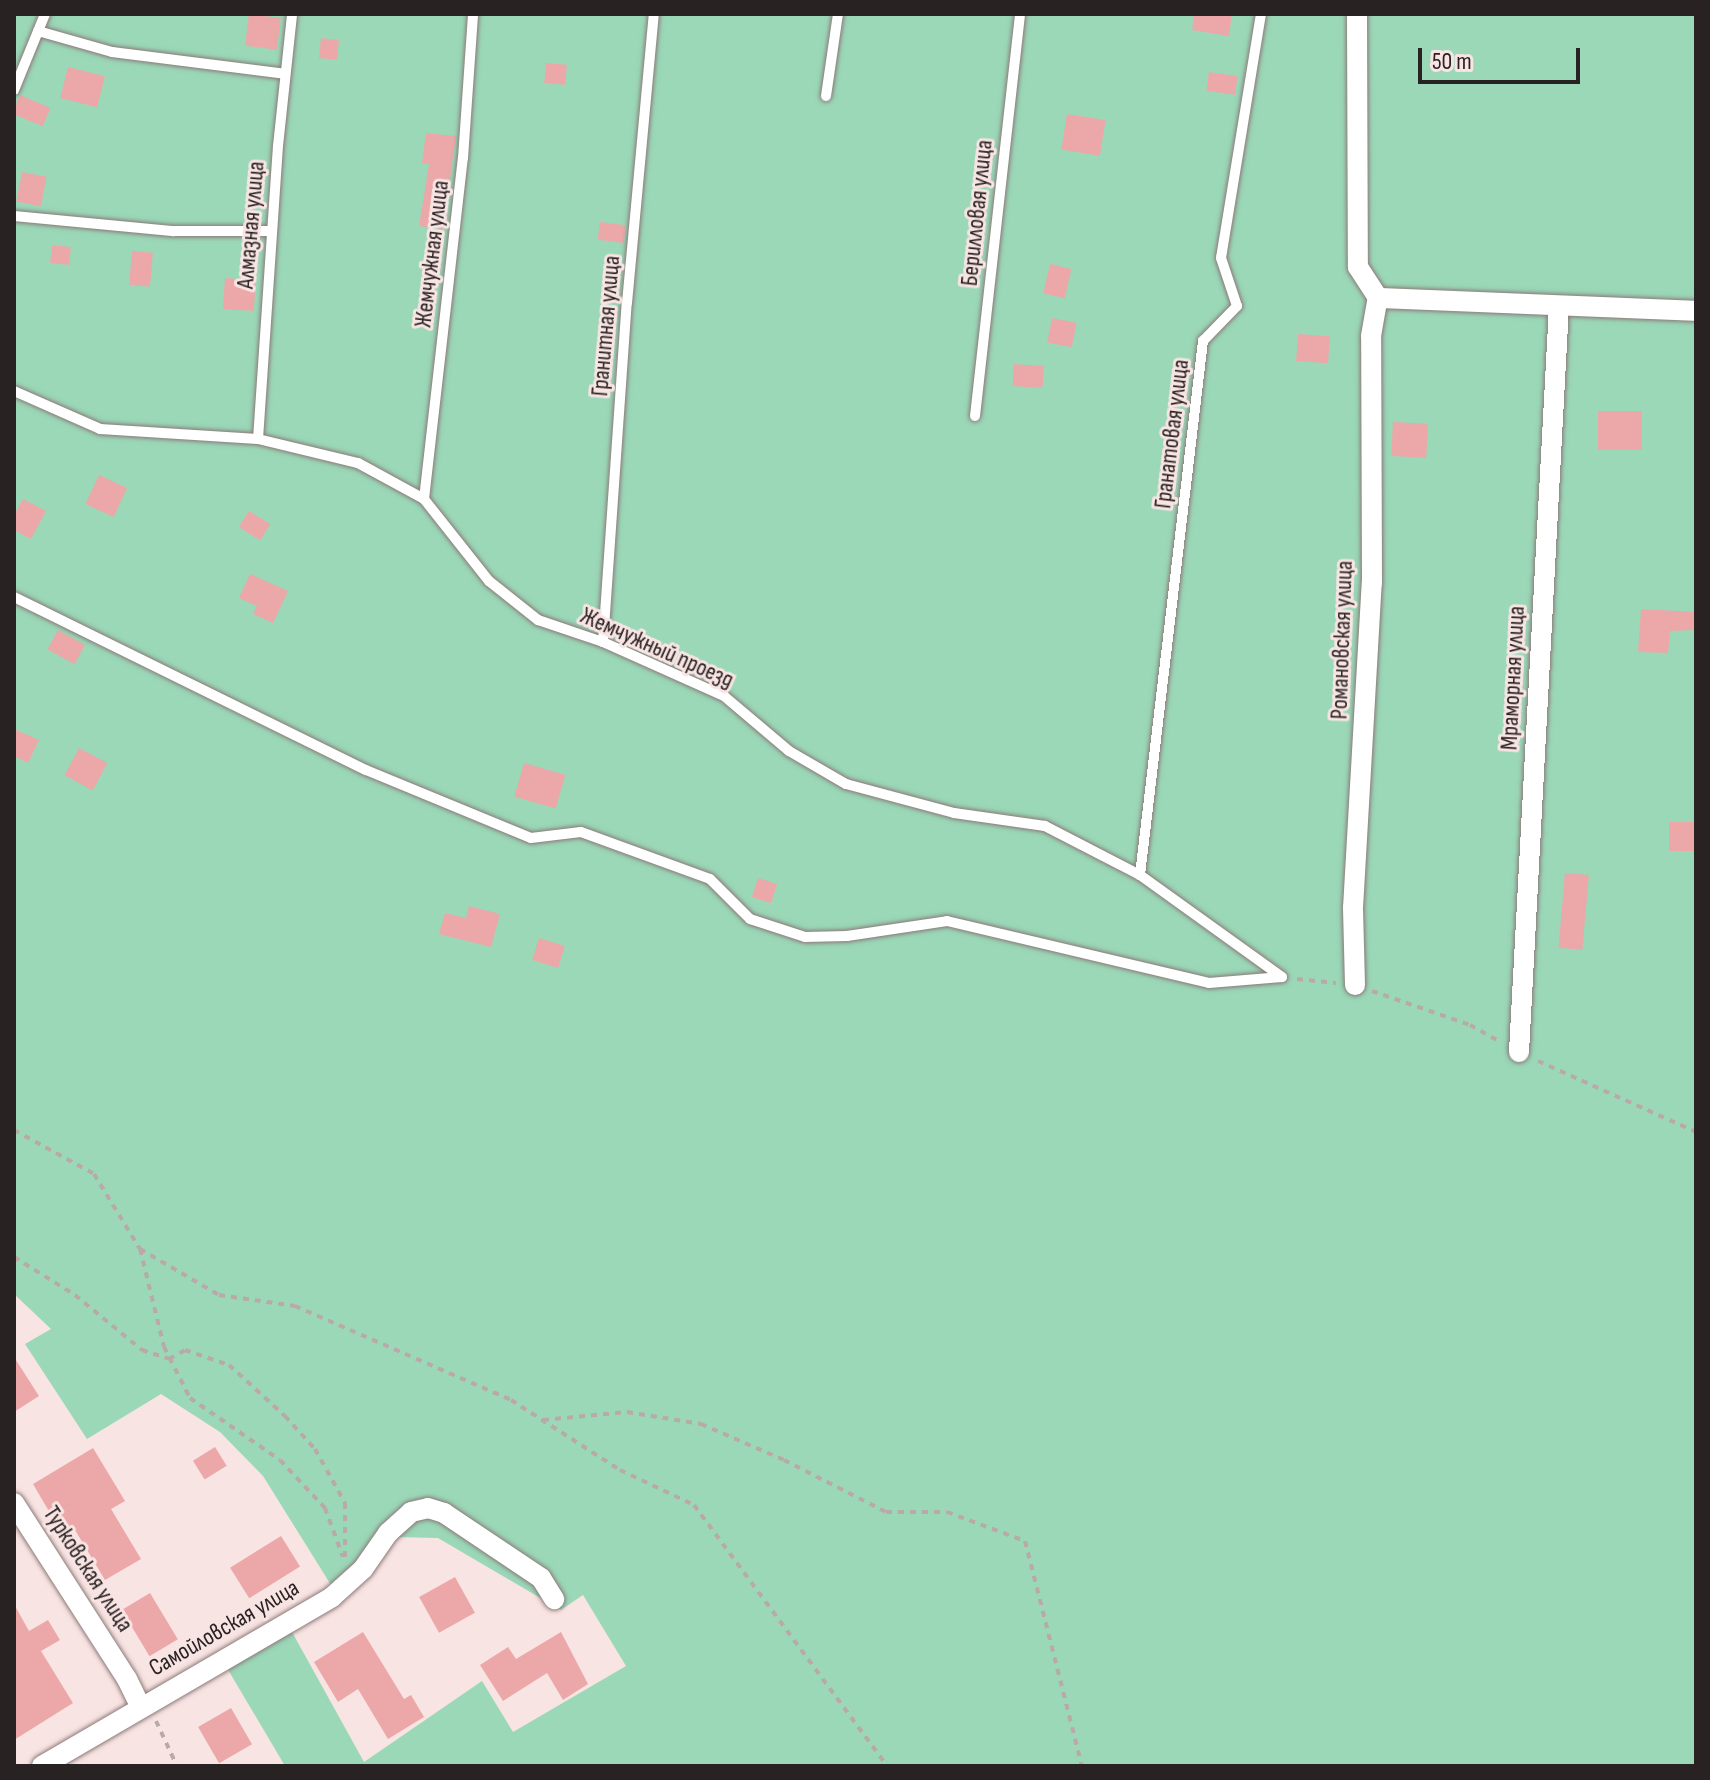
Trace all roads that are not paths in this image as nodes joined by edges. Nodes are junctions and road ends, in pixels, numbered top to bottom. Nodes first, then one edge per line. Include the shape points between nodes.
1 (45, 14) edge
2 (292, 14) edge
3 (473, 14) edge
4 (654, 14) edge
5 (838, 14) edge
6 (1020, 14) edge
7 (1261, 14) edge
8 (1357, 14) edge
9 (38, 31) junction
10 (285, 74) junction
11 (14, 90) edge
12 (826, 96) dead end
13 (14, 216) edge
14 (271, 231) junction
15 (1378, 298) junction
16 (1559, 307) junction
17 (1696, 311) edge
18 (14, 391) edge
19 (975, 416) dead end
20 (258, 439) junction
21 (424, 499) junction
22 (14, 597) edge
23 (603, 642) junction
24 (1140, 875) junction
25 (1355, 985) road end
26 (1519, 1052) road end
27 (14, 1503) edge
28 (554, 1599) dead end
29 (140, 1706) junction
30 (42, 1766) edge

1 - 9 lane
2 - 10 lane, Алмазная улица
3 - 21 lane, Жемчужная улица via 463,158
4 - 23 lane, Гранитная улица
5 - 12 lane
6 - 19 lane, Берилловая улица
7 - 24 lane, Гранатовая улица via 1221,258 1237,306 1203,341
8 - 15 street via 1358,267
9 - 10 lane via 112,52
9 - 11 lane
10 - 14 lane, Алмазная улица
13 - 14 lane via 174,231
14 - 20 lane, Алмазная улица
15 - 16 street
15 - 25 street, Романовская улица via 1371,336 1372,583 1353,908
16 - 17 street
16 - 26 street, Мраморная улица
18 - 20 lane, Жемчужный проезд via 100,429
20 - 21 lane, Жемчужный проезд via 358,463
21 - 23 lane, Жемчужный проезд via 501,591 538,620
22 - 24 lane, Жемчужный проезд via 366,770 531,838 581,832 695,873 710,879 750,919 805,937 947,921 1209,983 1282,977
23 - 24 lane, Жемчужный проезд via 724,696 789,751 846,784 954,813 1045,826
27 - 29 street, Турковская улица
28 - 29 street, Самойловская улица via 541,1578 444,1513 428,1508 411,1512 332,1597
29 - 30 street, Самойловская улица

